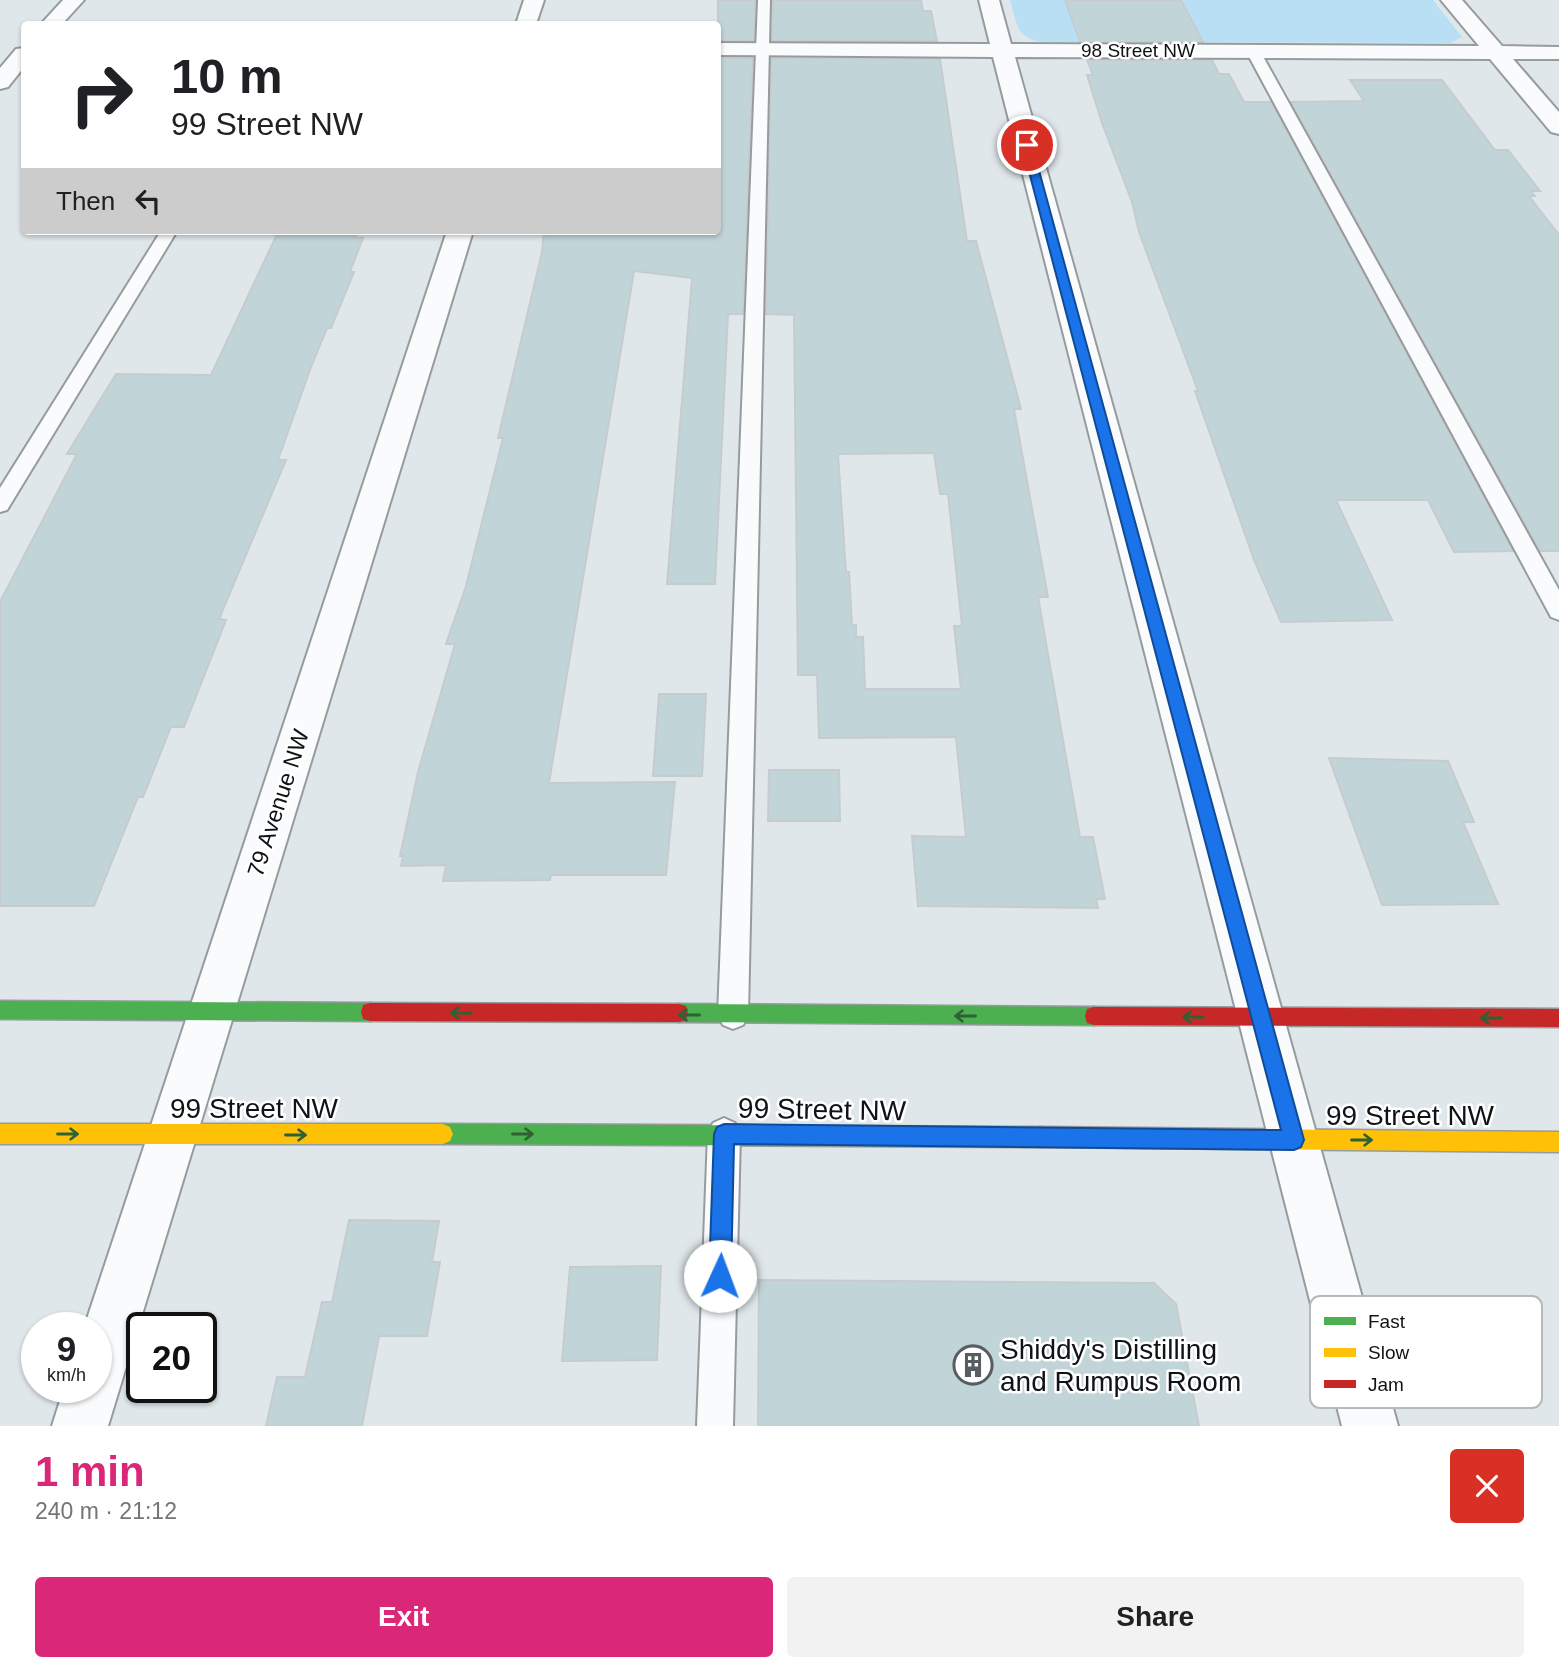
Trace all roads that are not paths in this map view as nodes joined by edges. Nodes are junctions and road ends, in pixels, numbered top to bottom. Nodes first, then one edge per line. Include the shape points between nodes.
1 (74, 0) edge
2 (534, 0) edge
3 (764, 0) edge
4 (989, 0) edge
5 (1451, 0) edge
6 (54, 21) edge
7 (527, 21) edge
8 (0, 49) edge
9 (21, 49) edge
10 (721, 49) edge
11 (763, 49) junction
12 (1001, 50) junction
13 (1253, 51) junction
14 (1496, 52) junction
15 (1559, 52) edge
16 (21, 58) edge
17 (0, 82) edge
18 (1559, 127) edge
19 (167, 235) edge
20 (459, 235) edge
21 (0, 505) edge
22 (1559, 611) edge
23 (0, 1010) edge
24 (213, 1012) junction
25 (733, 1015) junction
26 (1261, 1017) junction
27 (1559, 1018) edge
28 (0, 1134) edge
29 (724, 1134) junction
30 (172, 1135) junction
31 (1294, 1140) junction
32 (1559, 1142) edge
33 (1335, 1296) edge
34 (112, 1324) edge
35 (87, 1403) edge
36 (1365, 1408) edge
37 (80, 1426) edge
38 (715, 1426) edge
39 (1370, 1426) edge

1 - 6 street
2 - 7 street
3 - 11 lane
4 - 12 street
5 - 14 street
8 - 9 street
10 - 11 street, 98 Street NW
11 - 12 street, 98 Street NW
11 - 25 lane
12 - 13 street, 98 Street NW
12 - 26 street
13 - 14 street, 98 Street NW
13 - 22 lane
14 - 15 street, 98 Street NW
14 - 18 street
16 - 17 street
19 - 21 lane
20 - 24 street, 79 Avenue NW
23 - 24 main road
25 -> 24 main road
24 - 30 street, 79 Avenue NW
26 -> 25 main road
27 -> 26 main road
26 - 31 street
28 -> 30 main road, 99 Street NW
30 -> 29 main road, 99 Street NW
29 - 31 main road, 99 Street NW
29 - 38 lane
30 - 34 street, 79 Avenue NW
31 -> 32 main road, 99 Street NW
31 - 33 street
35 - 37 street
36 - 39 street

